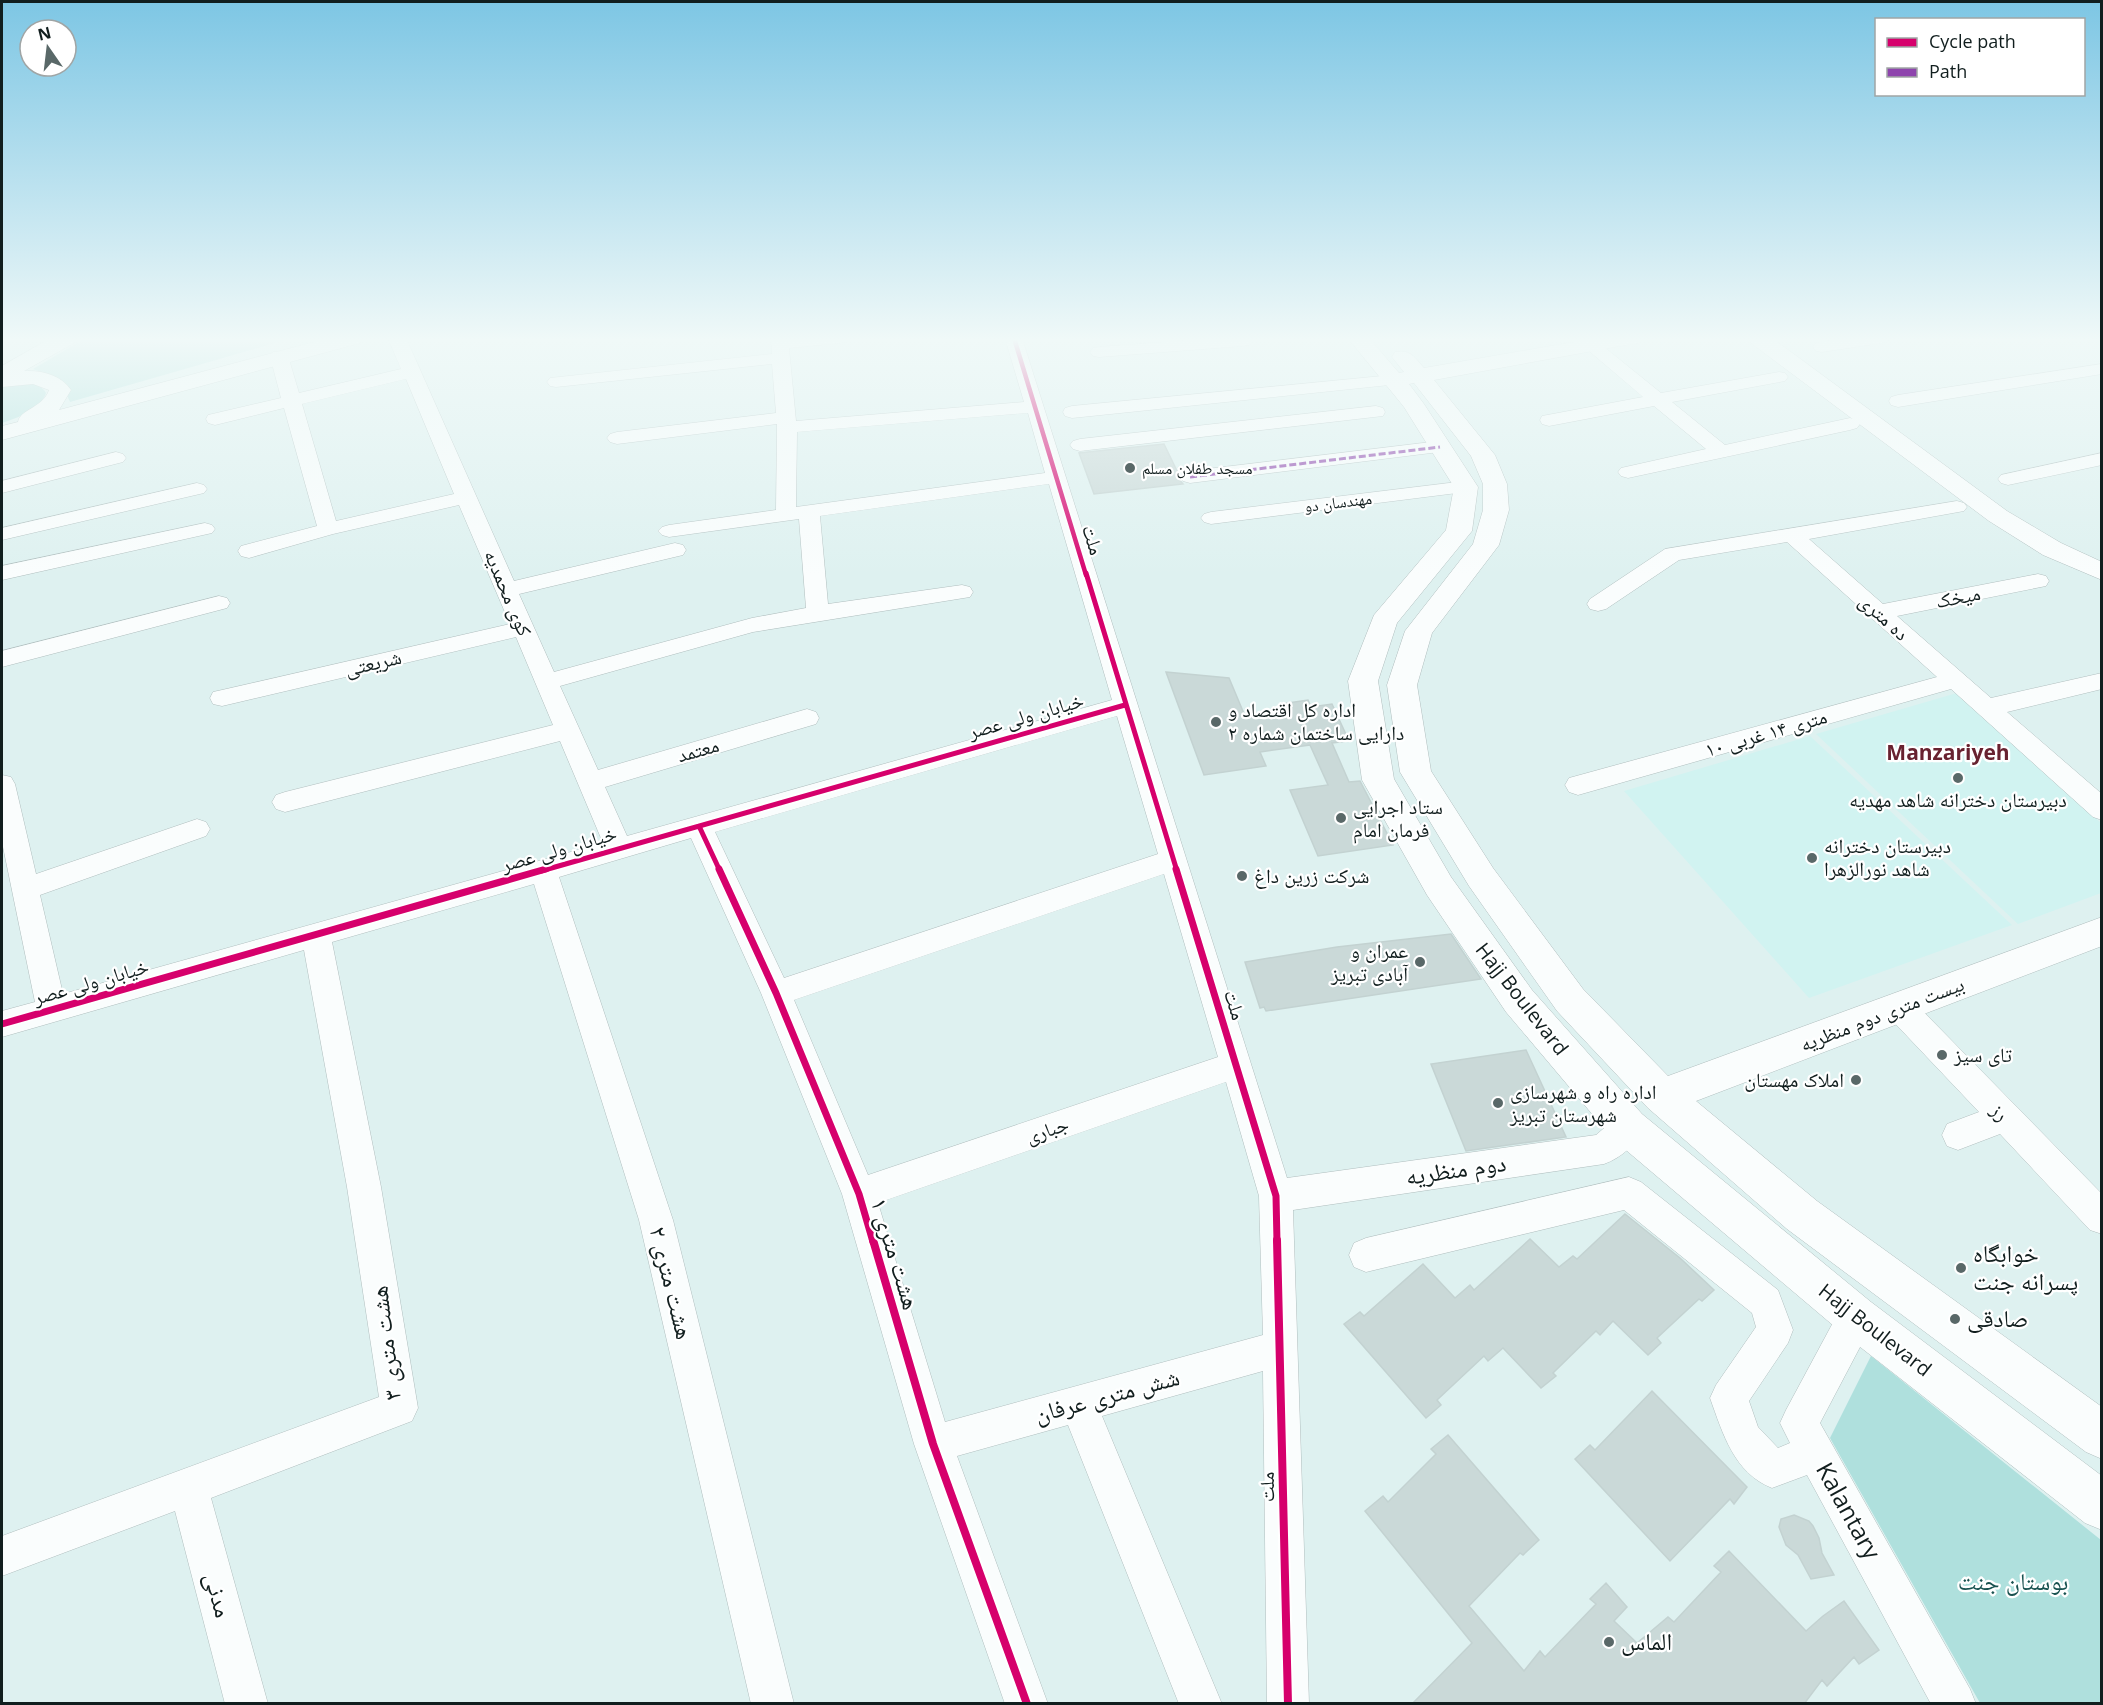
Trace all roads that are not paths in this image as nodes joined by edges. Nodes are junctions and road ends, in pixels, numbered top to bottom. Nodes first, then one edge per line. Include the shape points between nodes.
1 (34, 418) edge
2 (55, 418) edge
3 (296, 418) edge
4 (432, 418) edge
5 (786, 418) edge
6 (860, 418) edge
7 (1038, 418) edge
8 (1211, 418) edge
9 (1327, 418) edge
10 (1422, 418) edge
11 (1446, 418) edge
12 (1563, 418) edge
13 (1679, 418) edge
14 (1859, 418) edge
15 (1902, 418) edge
16 (1550, 420) dead end
17 (786, 422) junction
18 (1850, 424) dead end
19 (1217, 430) junction
20 (2, 432) edge
21 (617, 438) dead end
22 (1080, 446) dead end
23 (1440, 447) junction
24 (1721, 452) junction
25 (116, 458) dead end
26 (2102, 459) edge
27 (1628, 472) dead end
28 (1056, 477) junction
29 (1190, 477) dead end
30 (2, 487) edge
31 (1466, 487) junction
32 (197, 489) dead end
33 (2007, 489) junction
34 (466, 497) junction
35 (1969, 505) junction
36 (809, 512) junction
37 (786, 515) junction
38 (1211, 518) dead end
39 (205, 529) dead end
40 (328, 529) junction
41 (2, 534) edge
42 (1792, 535) junction
43 (249, 551) dead end
44 (2102, 552) edge
45 (2102, 572) edge
46 (2, 573) edge
47 (2038, 581) dead end
48 (507, 590) junction
49 (962, 592) dead end
50 (219, 603) dead end
51 (1598, 604) dead end
52 (1879, 612) junction
53 (818, 613) junction
54 (523, 628) junction
55 (2, 659) edge
56 (1955, 680) junction
57 (2102, 681) edge
58 (547, 682) junction
59 (222, 698) dead end
60 (1125, 705) junction
61 (1986, 708) junction
62 (807, 718) dead end
63 (567, 730) junction
64 (1372, 741) junction
65 (1412, 744) junction
66 (590, 782) junction
67 (2, 784) edge
68 (1578, 785) dead end
69 (285, 802) dead end
70 (2102, 810) edge
71 (699, 826) junction
72 (197, 829) dead end
73 (619, 849) junction
74 (1173, 860) junction
75 (543, 870) junction
76 (25, 889) junction
77 (2102, 931) edge
78 (316, 935) junction
79 (776, 993) junction
80 (1899, 1007) junction
81 (52, 1010) junction
82 (2, 1024) edge
83 (1236, 1065) junction
84 (1662, 1096) junction
85 (2005, 1118) junction
86 (1628, 1127) junction
87 (1958, 1135) dead end
88 (859, 1194) junction
89 (1276, 1196) junction
90 (2102, 1218) edge
91 (1366, 1255) dead end
92 (1856, 1317) junction
93 (1281, 1348) junction
94 (1078, 1404) junction
95 (2102, 1436) edge
96 (933, 1444) junction
97 (1816, 1453) junction
98 (188, 1486) junction
99 (2102, 1506) edge
100 (2, 1556) edge
101 (247, 1704) edge
102 (773, 1704) edge
103 (1028, 1704) edge
104 (1201, 1704) edge
105 (1288, 1704) edge
106 (1955, 1704) edge

1 - 20 main road
2 - 20 main road
3 - 40 street
4 - 34 street, کوی محمدیه
5 - 17 street
6 - 17 street
7 - 28 street, ملت
8 - 19 street
9 - 19 street
10 - 23 main road, Hajj Boulevard
11 - 65 main road, Hajj Boulevard via 1483,455 1495,484 1496,510 1486,545 1419,631 1402,685
12 - 16 street
13 - 24 street
14 - 35 main road
15 - 33 main road
17 - 21 street
17 - 37 street
18 - 24 street
19 - 22 street
23 - 29 street
23 - 31 main road, Hajj Boulevard
24 - 27 street
25 - 30 street
26 - 33 street
28 - 36 street
28 - 60 street, ملت
31 - 38 street, مهندسان دو
31 - 64 main road, Hajj Boulevard via 1459,531 1384,621 1363,681
32 - 41 street
33 - 35 main road
33 - 44 main road via 2072,539
34 - 40 street
34 - 48 street, کوی محمدیه
35 - 42 street
35 - 45 main road
36 - 37 street
36 - 53 street
37 - 48 street via 672,540
39 - 46 street
40 - 43 street
42 - 51 street via 1673,554
42 - 52 street, ده متری
47 - 52 street, میخک
48 - 54 street, کوی محمدیه
49 - 53 street
50 - 55 street
52 - 56 street, ده متری
53 - 58 street via 752,625
54 - 58 street, کوی محمدیه
54 - 59 street, شریعتی
56 - 61 street, ده متری
56 - 68 street, ۱۰ متری ۱۴ غربی
57 - 61 street
58 - 63 street, کوی محمدیه
60 - 71 street, خیابان ولی عصر
60 - 74 street, ملت
61 - 70 street, ده متری
62 - 66 street, معتمد
63 - 66 street, کوی محمدیه
63 - 69 street
64 - 65 main road
64 - 86 main road, Hajj Boulevard via 1378,780 1438,886 1519,1001
65 - 84 main road, Hajj Boulevard via 1416,772 1480,877 1570,1000
66 - 73 street, کوی محمدیه
67 - 76 street
71 - 73 street, خیابان ولی عصر
71 - 79 street, هشت متری ۱
72 - 76 street
73 - 75 street, خیابان ولی عصر
74 - 79 street
74 - 83 street, ملت
75 - 78 street, خیابان ولی عصر
75 - 102 street, هشت متری ۲ via 656,1220
76 - 81 street
77 - 80 main road, بیست متری دوم منظریه
78 - 81 street, خیابان ولی عصر
78 - 98 street, هشت متری ۳ via 364,1187 399,1408
79 - 88 street, هشت متری ۱
80 - 84 main road, بیست متری دوم منظریه
80 - 85 street, رز
81 - 82 street, خیابان ولی عصر
83 - 88 street, جباری
83 - 89 street, ملت
84 - 95 main road, Hajj Boulevard via 1802,1215
85 - 87 street
85 - 90 street, رز
86 - 89 street, دوم منظریه via 1604,1149
86 - 92 main road, Hajj Boulevard
88 - 96 street, هشت متری ۱
89 - 93 street, ملت
91 - 97 street via 1629,1193 1766,1302 1775,1330 1729,1398 1744,1439 1772,1469
92 - 97 street, Kalantary via 1799,1424
92 - 99 main road, Hajj Boulevard
93 - 94 street, شش متری عرفان
93 - 105 street, ملت
94 - 96 street, شش متری عرفان
94 - 104 street
96 - 103 street, هشت متری ۱
97 - 106 street, Kalantary
98 - 100 street, هشت متری ۳
98 - 101 street, مدنی

